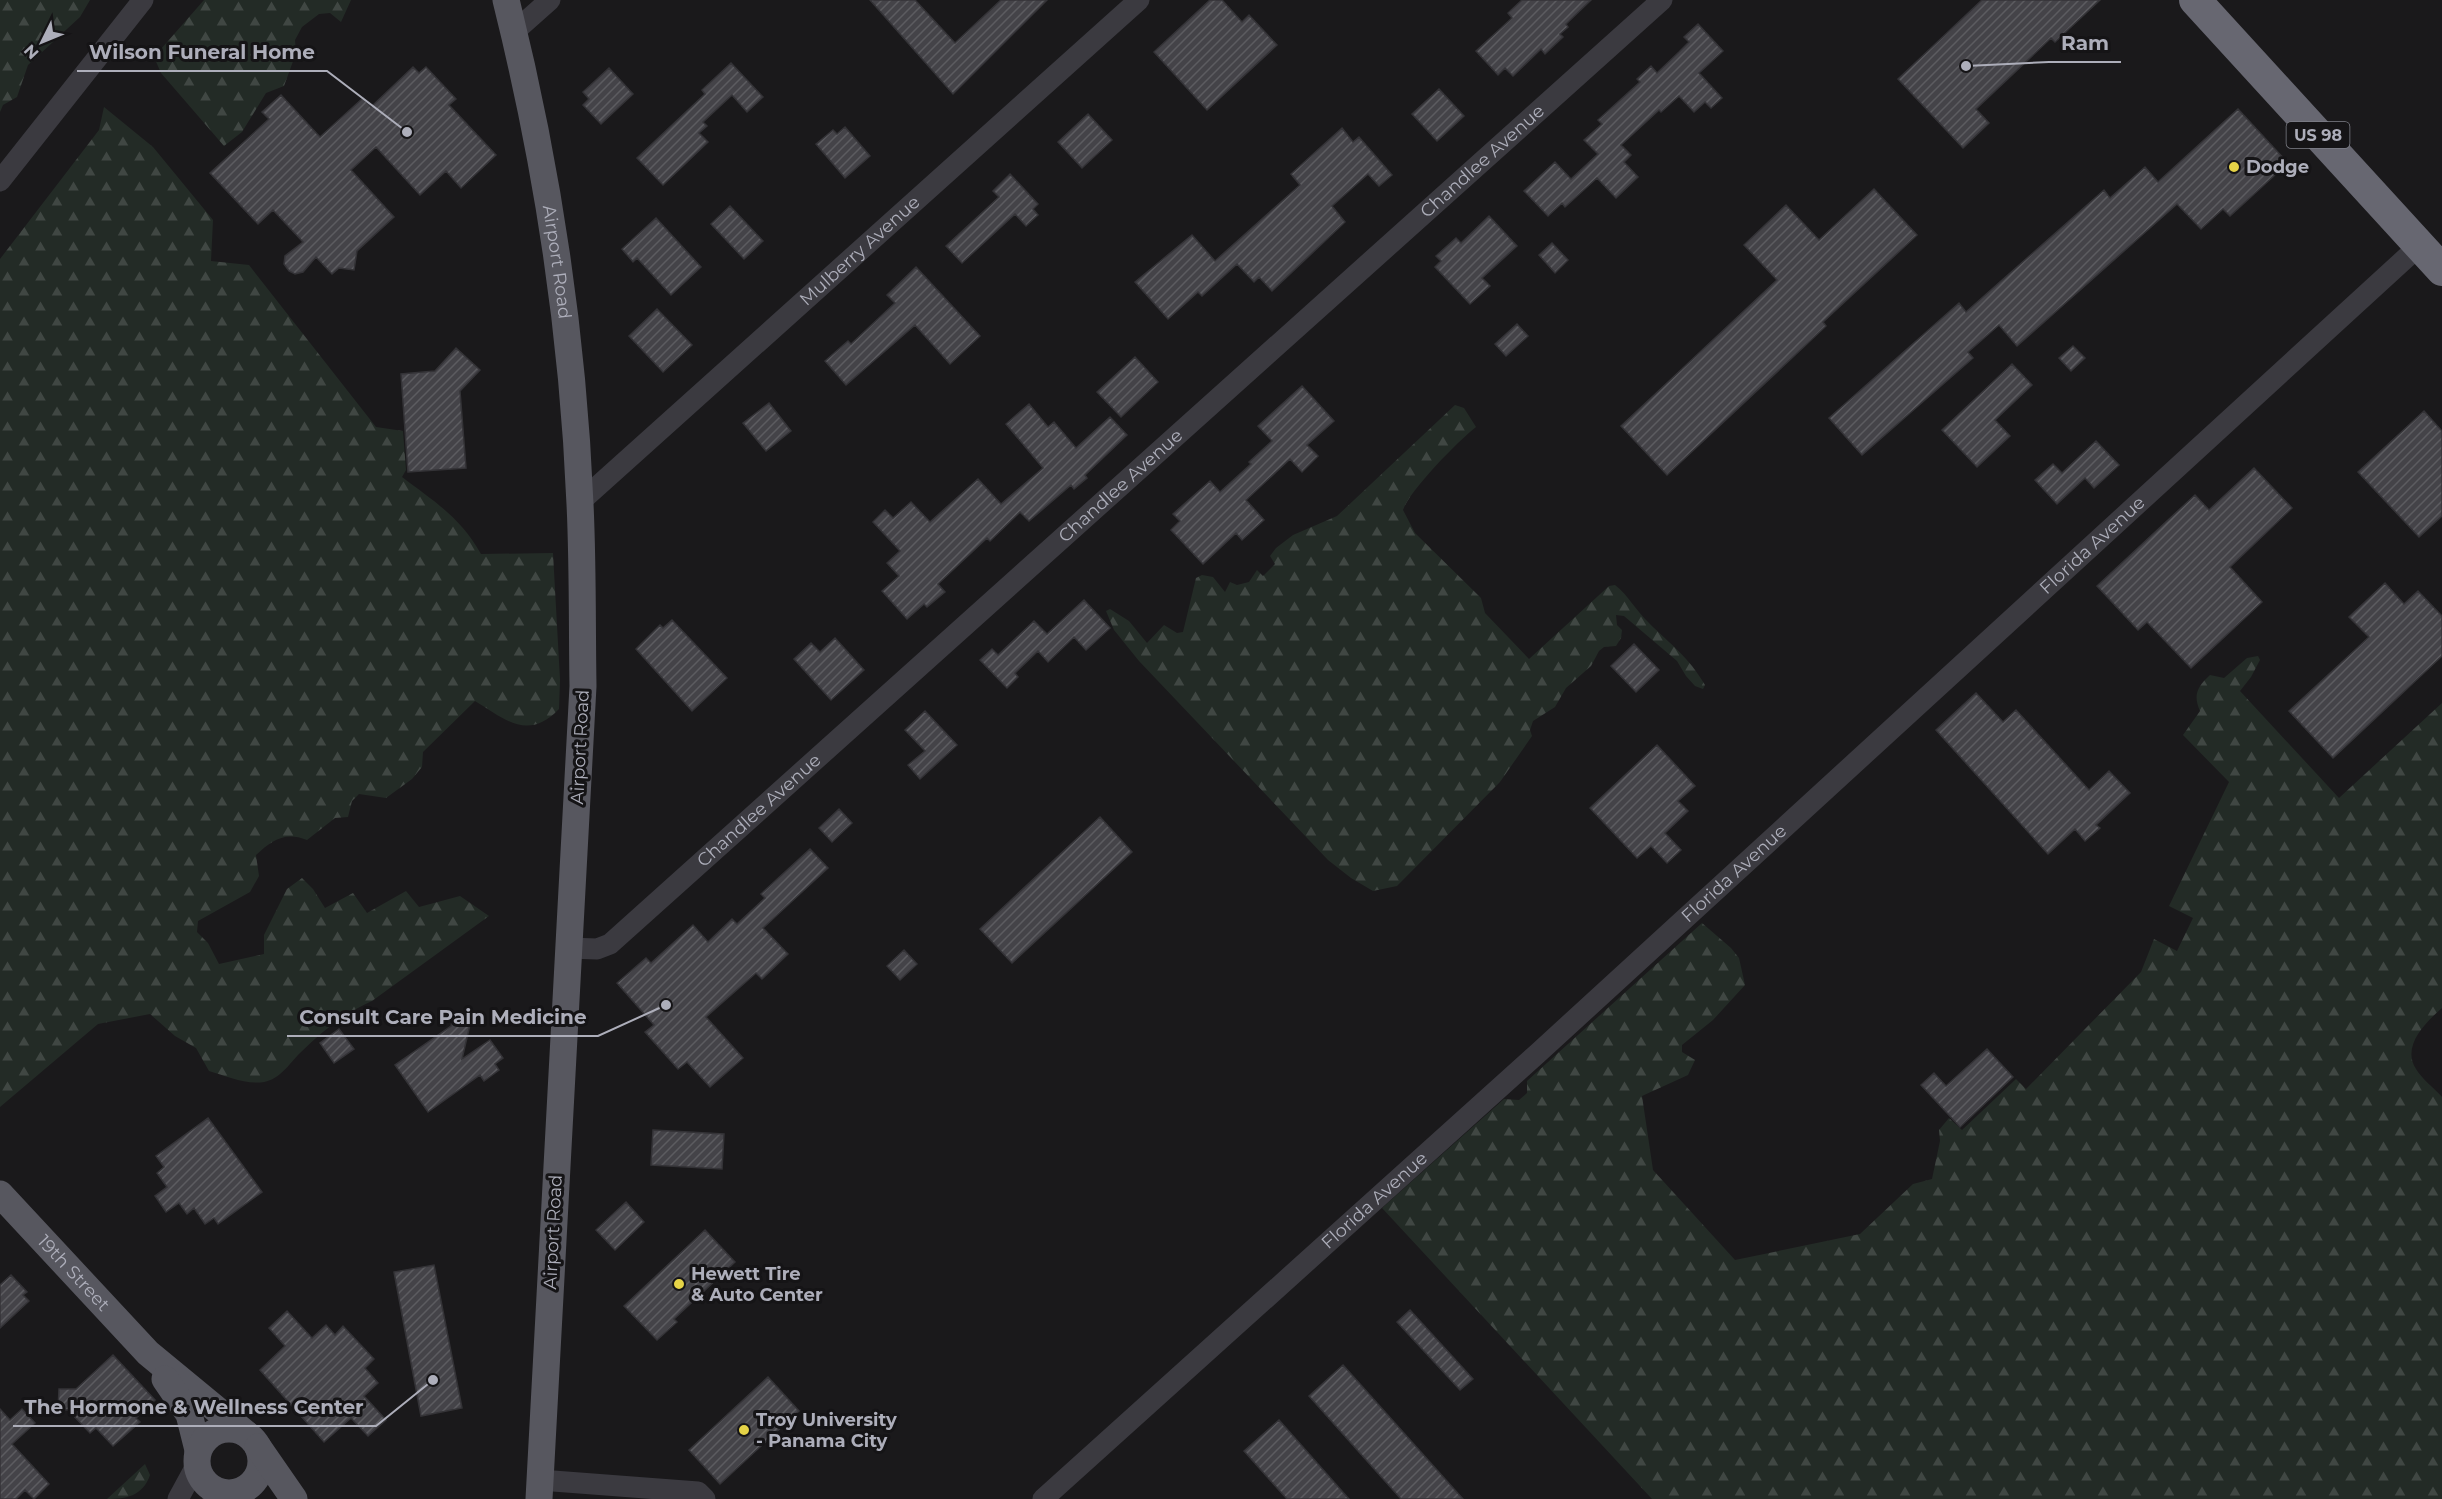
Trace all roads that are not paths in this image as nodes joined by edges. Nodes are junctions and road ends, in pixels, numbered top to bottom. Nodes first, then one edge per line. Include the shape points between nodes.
1 (143, 0) edge
2 (506, 0) edge
3 (550, 0) edge
4 (1139, 0) edge
5 (1662, 0) edge
6 (2195, 0) edge
7 (514, 32) junction
8 (0, 181) edge
9 (2419, 246) junction
10 (2442, 270) edge
11 (580, 502) junction
12 (569, 948) junction
13 (0, 1194) edge
14 (148, 1353) junction
15 (252, 1440) junction
16 (198, 1457) junction
17 (539, 1489) edge
18 (236, 1496) edge
19 (177, 1499) edge
20 (294, 1499) edge
21 (705, 1499) edge
22 (1043, 1499) edge

1 - 8 street
2 - 7 main road, Airport Road
3 - 7 street
4 - 11 street, Mulberry Avenue
5 - 12 street, Chandlee Avenue via 610,944 599,949
6 - 9 highway, US 98
7 - 11 main road, Airport Road via 556,262
9 - 10 highway, US 98
9 - 22 street, Florida Avenue via 1546,1046
11 - 12 main road, Airport Road via 583,686
12 - 17 main road, Airport Road
13 - 14 main road, 19th Street
14 - 15 main road, 19th Street
14 - 16 main road, 19th Street via 189,1414
15 - 16 main road via 232,1429 218,1431 206,1438
15 - 18 main road via 261,1461 258,1475
15 - 20 main road, 19th Street
16 - 18 main road via 204,1482 216,1491
16 - 19 street
17 - 21 street via 698,1492

